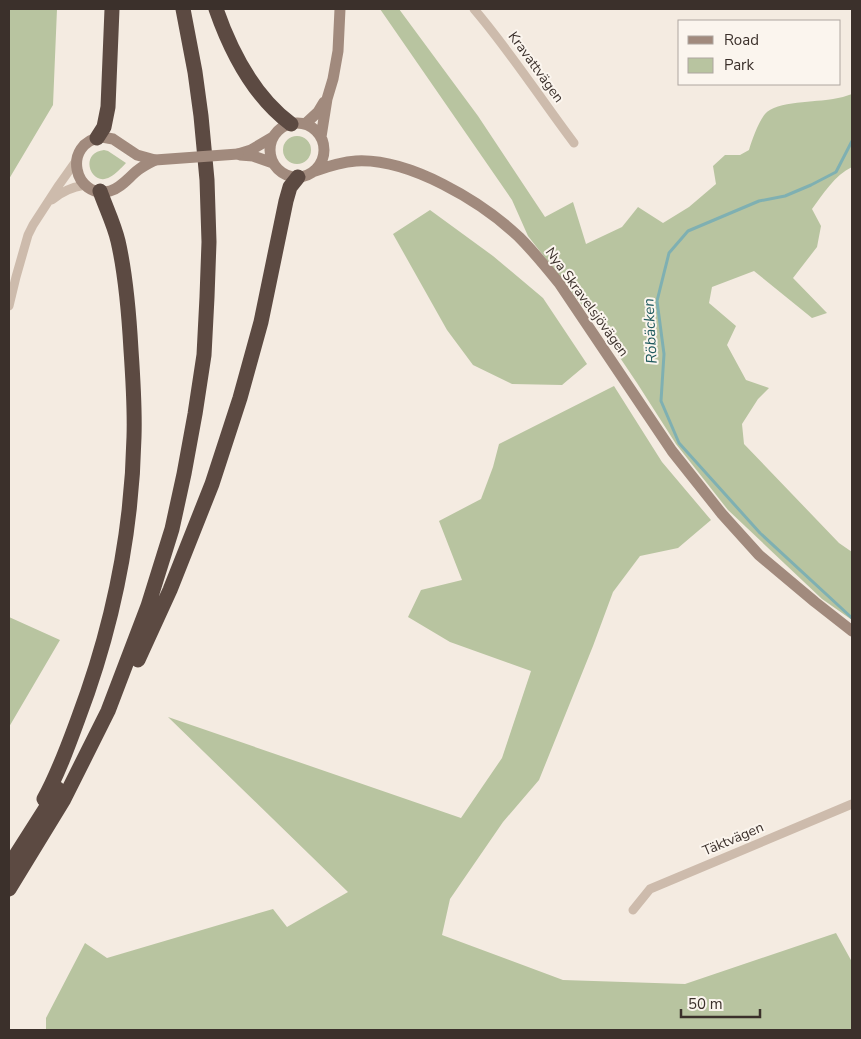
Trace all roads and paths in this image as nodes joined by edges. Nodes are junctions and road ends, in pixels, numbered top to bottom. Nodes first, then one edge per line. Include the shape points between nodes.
1 (112, 9) edge
2 (174, 9) edge
3 (183, 9) edge
4 (216, 9) edge
5 (340, 9) edge
6 (474, 9) edge
7 (327, 99) junction
8 (298, 124) junction
9 (273, 137) junction
10 (98, 138) junction
11 (322, 142) junction
12 (574, 143) dead end
13 (238, 154) junction
14 (155, 160) junction
15 (76, 161) junction
16 (357, 161) junction
17 (273, 163) junction
18 (315, 170) junction
19 (298, 177) junction
20 (85, 185) junction
21 (100, 191) junction
22 (45, 207) junction
23 (9, 306) edge
24 (852, 631) edge
25 (108, 710) junction
26 (852, 804) edge
27 (9, 865) edge
28 (9, 889) edge
29 (633, 910) dead end

1 - 10 highway via 108,107
2 - 27 highway via 193,117 199,243 194,355 176,471 141,602 82,748
3 - 25 highway via 195,72 207,180 208,297 204,355 172,529 148,606
4 - 8 highway via 230,46 254,87 280,116
5 - 7 main road via 338,51
6 - 12 street, Kravattvägen
7 - 8 main road via 318,112
7 - 11 main road
8 - 9 main road via 279,130
8 - 11 main road via 314,129
9 - 13 main road
9 - 17 main road via 270,152
10 - 14 main road via 113,139 137,155
10 - 15 main road via 82,147
11 - 16 main road, Nya Skravelsjövägen via 341,158
11 - 18 main road via 322,160
13 - 14 main road, bridge
13 - 17 main road
14 - 21 main road via 117,188
15 - 20 main road via 77,171
15 - 22 street
16 - 18 main road, Nya Skravelsjövägen
16 - 24 main road, Nya Skravelsjövägen via 400,167 453,189 518,236 559,283 672,451 722,514 759,555
17 - 19 main road via 282,173
18 - 19 main road
19 - 25 highway via 286,201 258,332 212,484 170,590 137,661
20 - 21 main road
20 - 22 street via 64,190
21 - 27 highway via 118,241 130,330 134,438 130,503 109,620 91,685 47,794
22 - 23 street via 28,235
25 - 28 highway via 64,800
26 - 29 street, Täktvägen via 650,888

